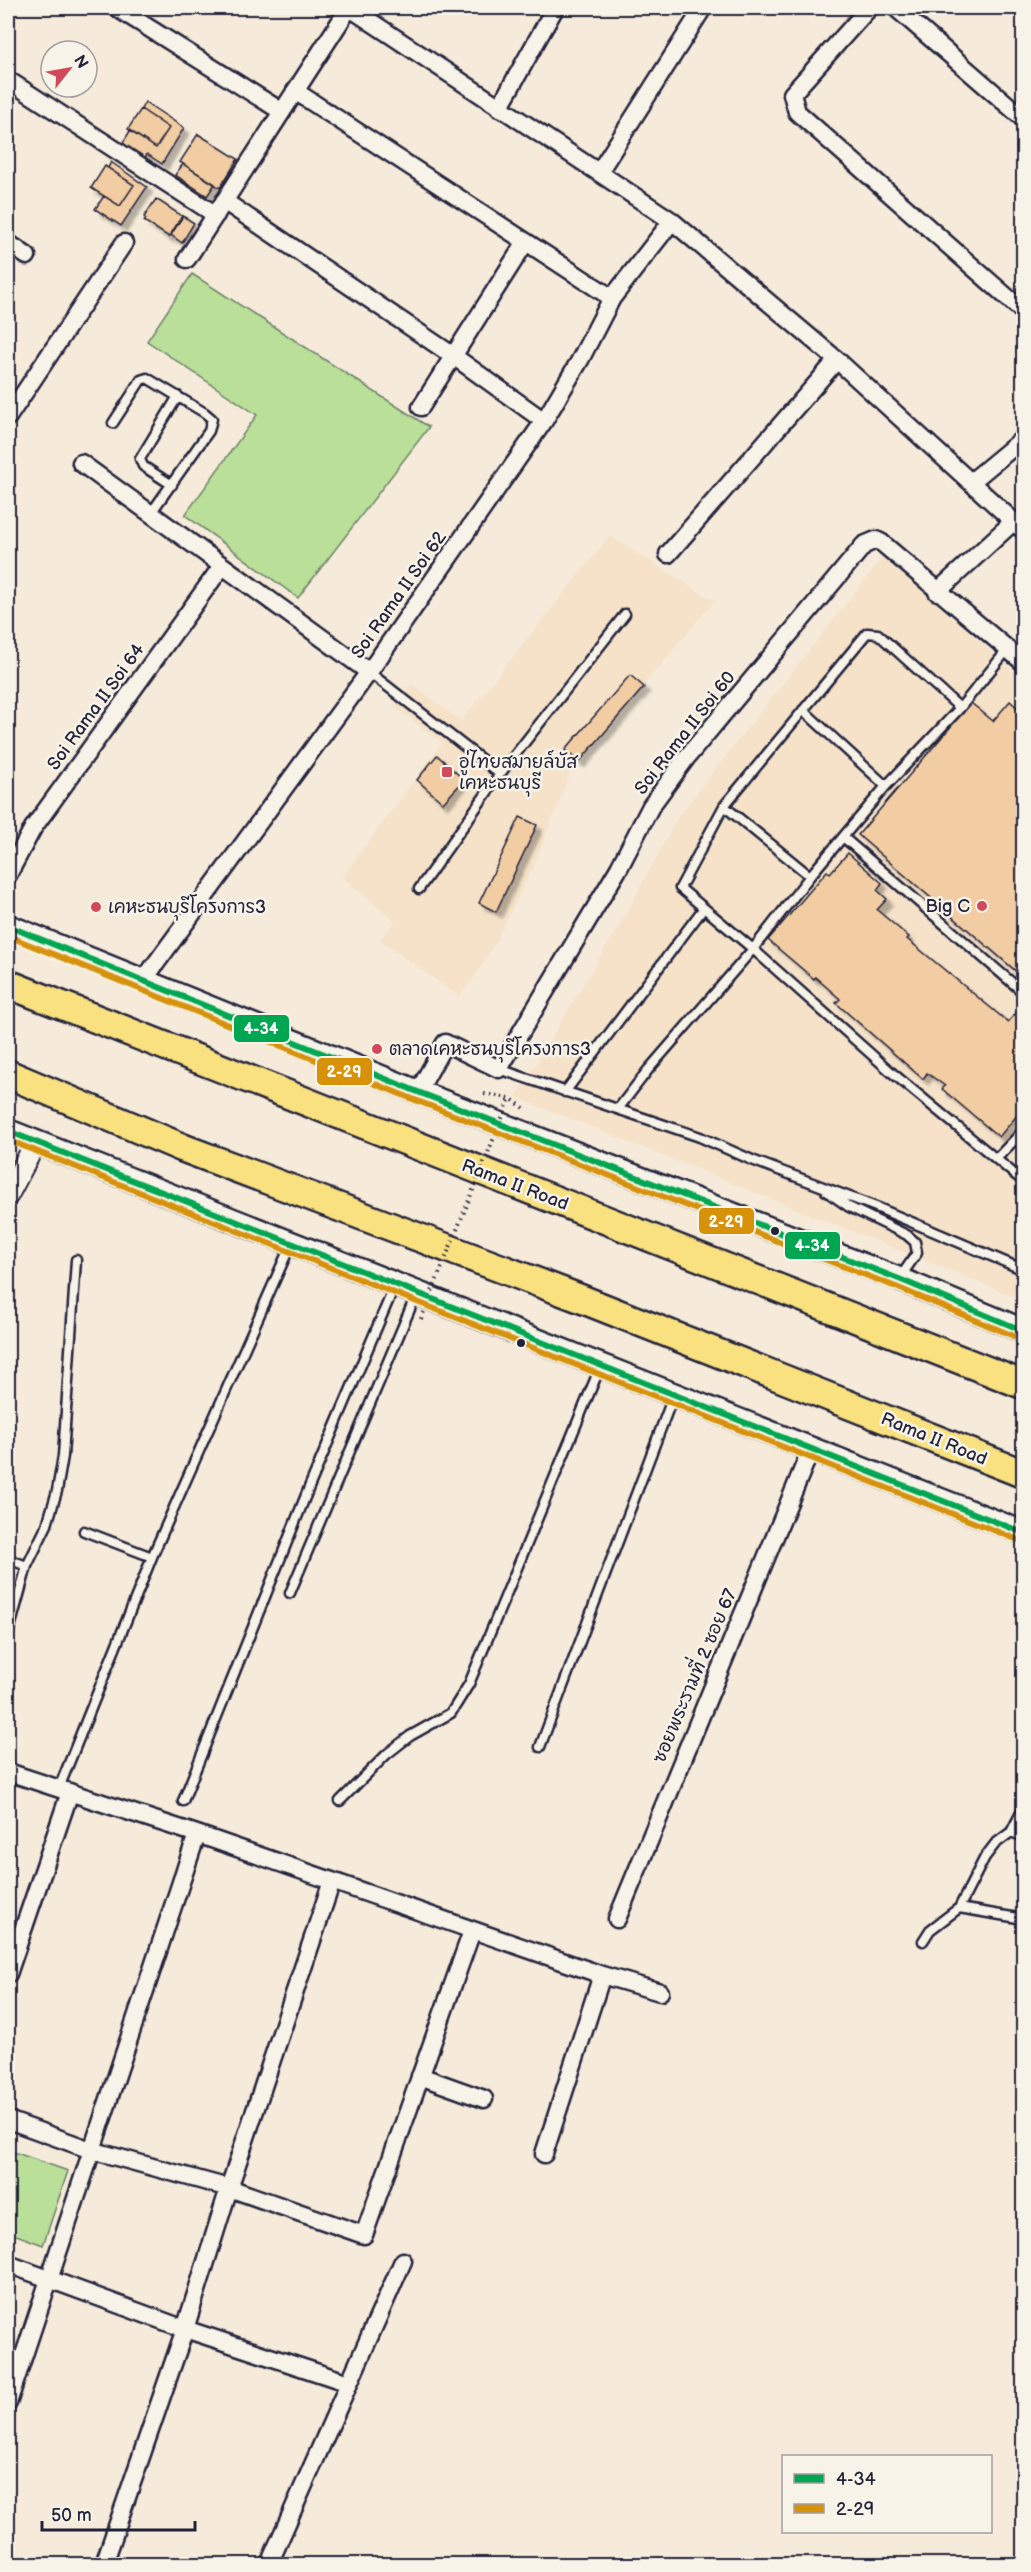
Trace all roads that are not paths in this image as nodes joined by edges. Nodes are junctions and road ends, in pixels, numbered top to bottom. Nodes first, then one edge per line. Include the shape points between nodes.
1 (117, 8) edge
2 (350, 8) edge
3 (555, 8) edge
4 (703, 8) edge
5 (869, 8) edge
6 (896, 8) edge
7 (8, 80) edge
8 (295, 91) junction
9 (499, 108) junction
10 (281, 111) junction
11 (1023, 118) edge
12 (599, 172) junction
13 (220, 208) junction
14 (672, 221) junction
15 (8, 243) edge
16 (124, 243) dead end
17 (525, 243) junction
18 (27, 256) dead end
19 (187, 259) dead end
20 (612, 298) junction
21 (1023, 312) edge
22 (452, 356) junction
23 (837, 360) junction
24 (178, 396) junction
25 (11, 406) edge
26 (421, 407) dead end
27 (544, 421) junction
28 (113, 423) dead end
29 (1023, 438) edge
30 (81, 463) dead end
31 (971, 482) junction
32 (172, 485) junction
33 (152, 513) junction
34 (1018, 526) edge
35 (668, 554) dead end
36 (222, 566) junction
37 (937, 592) junction
38 (625, 614) dead end
39 (1008, 649) junction
40 (1023, 663) edge
41 (369, 672) junction
42 (960, 708) junction
43 (803, 710) junction
44 (500, 774) junction
45 (886, 786) junction
46 (724, 806) junction
47 (843, 837) junction
48 (8, 875) edge
49 (810, 876) junction
50 (419, 889) dead end
51 (703, 909) junction
52 (8, 926) edge
53 (753, 949) junction
54 (142, 981) junction
55 (8, 984) edge
56 (1023, 993) edge
57 (499, 1069) junction
58 (8, 1074) edge
59 (418, 1092) junction
60 (565, 1092) junction
61 (618, 1108) junction
62 (1023, 1130) edge
63 (8, 1131) edge
64 (36, 1142) junction
65 (996, 1159) junction
66 (1023, 1182) edge
67 (814, 1184) junction
68 (8, 1195) edge
69 (291, 1244) junction
70 (76, 1260) dead end
71 (1023, 1270) edge
72 (899, 1279) junction
73 (395, 1285) junction
74 (417, 1294) junction
75 (1023, 1330) edge
76 (601, 1365) junction
77 (1023, 1385) edge
78 (674, 1394) junction
79 (811, 1449) junction
80 (1023, 1474) edge
81 (84, 1531) dead end
82 (1023, 1533) edge
83 (153, 1557) junction
84 (8, 1558) edge
85 (27, 1566) junction
86 (291, 1593) dead end
87 (10, 1614) edge
88 (8, 1635) edge
89 (540, 1747) dead end
90 (8, 1772) edge
91 (64, 1790) junction
92 (183, 1801) dead end
93 (340, 1801) dead end
94 (1023, 1807) edge
95 (1011, 1832) junction
96 (197, 1834) junction
97 (1023, 1837) edge
98 (332, 1881) junction
99 (959, 1908) junction
100 (617, 1919) dead end
101 (1023, 1919) edge
102 (472, 1931) junction
103 (923, 1941) dead end
104 (8, 1974) edge
105 (602, 1975) junction
106 (660, 1992) dead end
107 (420, 2076) junction
108 (484, 2099) dead end
109 (8, 2120) edge
110 (91, 2150) junction
111 (544, 2154) dead end
112 (229, 2188) junction
113 (403, 2261) dead end
114 (8, 2264) edge
115 (50, 2278) junction
116 (185, 2329) junction
117 (349, 2383) junction
118 (8, 2403) edge
119 (104, 2565) edge
120 (269, 2565) edge

1 - 10 street
2 - 8 street
2 - 9 street
3 - 9 street
4 - 12 street
5 - 21 street via 792,94 798,112
6 - 11 street
7 - 13 street
8 - 10 street
8 - 17 street
9 - 12 street
10 - 13 street
12 - 14 street
13 - 19 street
13 - 22 street
14 - 20 street, Soi Rama II Soi 62
14 - 23 street
15 - 18 street
16 - 25 street
17 - 20 street
17 - 22 street
20 - 27 street, Soi Rama II Soi 62
22 - 26 street
22 - 27 street
23 - 31 street
23 - 35 street
24 - 28 lane via 144,379
24 - 32 lane via 140,459 143,466
24 - 32 lane via 205,413 212,423
27 - 41 street, Soi Rama II Soi 62
29 - 31 street
30 - 33 street
31 - 34 street
32 - 33 lane
33 - 36 street
34 - 37 street
36 - 41 street
36 - 48 street, Soi Rama II Soi 64 via 33,828
37 - 39 street, Soi Rama II Soi 60
37 - 57 street, Soi Rama II Soi 60 via 882,543 876,540 864,545 687,757 651,806
38 - 44 lane
39 - 40 street, Soi Rama II Soi 60
39 - 42 lane
41 - 44 lane
41 - 54 street, Soi Rama II Soi 62
42 - 43 lane via 878,634 867,633
42 - 45 lane
43 - 45 lane
43 - 46 lane
44 - 50 lane
45 - 47 lane
46 - 49 lane
46 - 51 lane via 680,888
47 - 49 lane
47 - 56 lane
49 - 53 lane
51 - 53 lane
51 - 60 lane
52 - 54 main road
53 - 61 lane
53 - 65 lane
54 - 59 main road
55 - 77 highway, Rama II Road
57 - 59 street via 445,1043
57 - 60 lane
58 - 80 highway, Rama II Road via 183,1148 579,1298
59 - 72 main road
60 - 61 lane
61 - 67 lane
62 - 65 lane
63 - 64 main road
64 - 68 street
64 - 69 main road
65 - 66 lane
67 - 71 lane
67 - 72 lane via 912,1239 917,1253
69 - 73 main road
69 - 83 lane
70 - 85 lane via 63,1456 46,1525
72 - 75 main road
73 - 74 main road
73 - 92 lane
74 - 76 main road
74 - 86 lane
76 - 78 main road
76 - 93 lane via 469,1684 451,1713 387,1754
78 - 79 main road
78 - 89 lane
79 - 82 main road
79 - 100 street, ซอยพระรามที่ 2 ซอย 67
81 - 83 lane
83 - 91 lane
84 - 85 lane
85 - 87 lane
87 - 88 lane
90 - 91 street
91 - 96 street
91 - 104 street
94 - 95 lane
95 - 97 lane
95 - 99 lane via 986,1857
96 - 98 street
96 - 110 street
98 - 102 street
98 - 112 street
99 - 101 lane
99 - 103 lane via 930,1930
102 - 105 street
102 - 107 street
105 - 106 street
105 - 111 street
107 - 108 street
107 - 112 street via 364,2235
109 - 110 street
110 - 112 street
110 - 115 street
112 - 116 street
113 - 117 street
114 - 115 street
115 - 116 street
115 - 118 street
116 - 117 street
116 - 119 street
117 - 120 street

